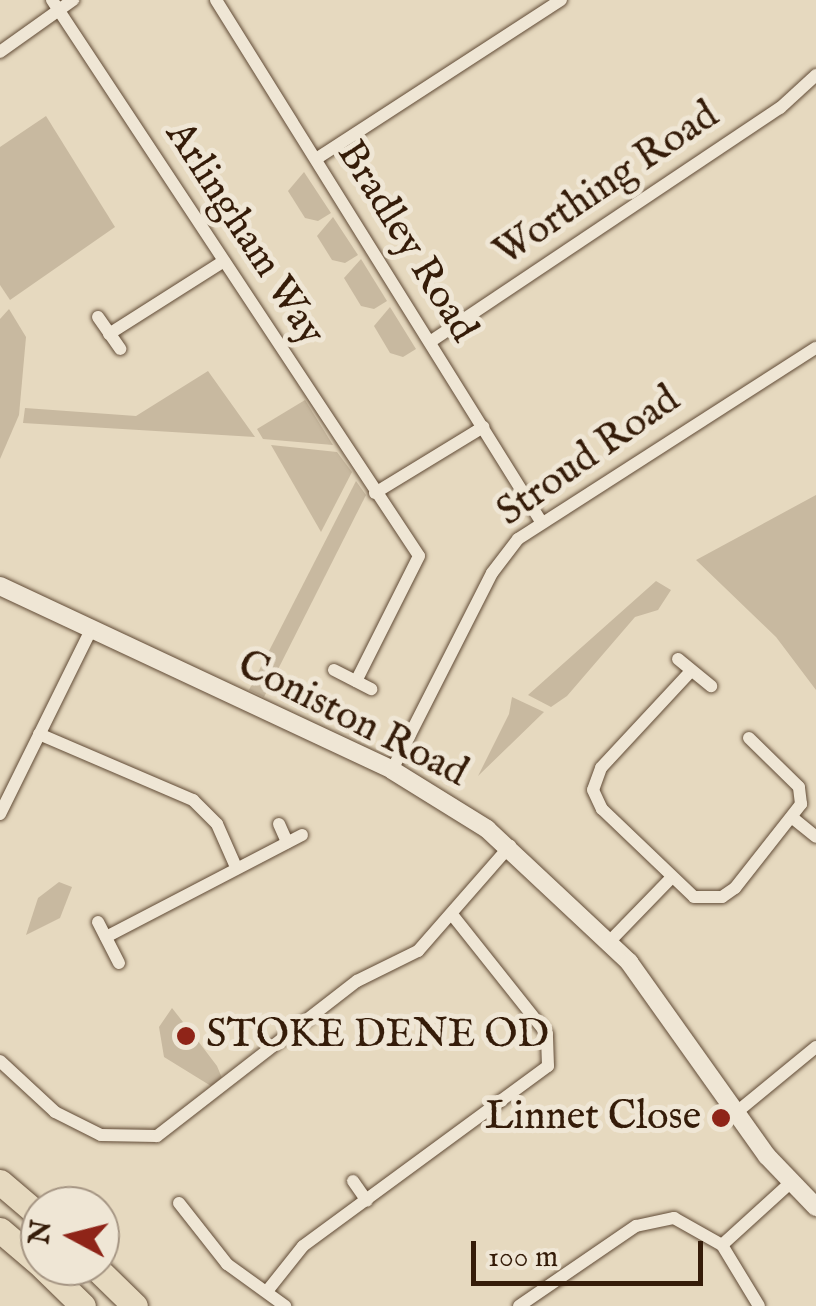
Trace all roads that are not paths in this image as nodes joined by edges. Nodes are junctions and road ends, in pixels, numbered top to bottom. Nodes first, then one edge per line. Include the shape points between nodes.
1 (73, 0) edge
2 (216, 0) edge
3 (561, 0) edge
4 (56, 5) edge
5 (0, 52) edge
6 (816, 75) edge
7 (316, 160) junction
8 (224, 262) junction
9 (98, 317) dead end
10 (109, 334) junction
11 (430, 342) junction
12 (816, 348) edge
13 (120, 349) dead end
14 (483, 427) junction
15 (375, 493) junction
16 (540, 520) junction
17 (0, 586) edge
18 (92, 628) junction
19 (678, 659) dead end
20 (334, 670) dead end
21 (691, 670) junction
22 (356, 681) junction
23 (711, 686) dead end
24 (370, 689) dead end
25 (38, 734) junction
26 (749, 738) dead end
27 (392, 770) junction
28 (0, 814) edge
29 (794, 819) junction
30 (279, 824) dead end
31 (302, 835) dead end
32 (816, 837) edge
33 (287, 842) junction
34 (510, 846) junction
35 (236, 867) junction
36 (671, 878) junction
37 (453, 916) junction
38 (98, 922) dead end
39 (106, 937) junction
40 (610, 940) junction
41 (119, 963) dead end
42 (816, 1047) edge
43 (236, 1054) dead end
44 (0, 1061) edge
45 (248, 1068) junction
46 (738, 1111) junction
47 (353, 1181) dead end
48 (0, 1182) edge
49 (789, 1184) junction
50 (20, 1199) edge
51 (367, 1200) junction
52 (179, 1203) dead end
53 (816, 1207) edge
54 (0, 1230) edge
55 (722, 1244) junction
56 (20, 1247) edge
57 (63, 1286) edge
58 (114, 1286) edge
59 (268, 1290) junction
60 (84, 1306) edge
61 (134, 1306) edge
62 (285, 1306) edge
63 (519, 1306) edge
64 (759, 1306) edge

1 - 4 street
2 - 7 street, Bradley Road
3 - 7 street
4 - 5 street
4 - 8 street, Arlingham Way
6 - 11 street, Worthing Road via 780,108
7 - 11 street, Bradley Road
8 - 10 street
8 - 15 street, Arlingham Way
9 - 10 street
10 - 13 street
11 - 14 street, Bradley Road
12 - 16 street, Stroud Road
14 - 15 street
14 - 16 street, Bradley Road
15 - 22 street, Arlingham Way via 418,556
16 - 27 street, Stroud Road via 492,574
17 - 18 street, Coniston Road
18 - 25 street
18 - 27 street, Coniston Road
19 - 21 street
20 - 22 street
21 - 23 street
21 - 36 street via 601,768 593,790
22 - 24 street
25 - 28 street
25 - 35 street via 192,800 216,824
26 - 29 street via 799,788
27 - 34 street, Coniston Road
29 - 32 street
29 - 36 street via 722,898 694,897
30 - 33 street
31 - 33 street
33 - 35 street
34 - 37 street
34 - 40 street, Coniston Road
35 - 39 street
36 - 40 street
37 - 45 street via 418,951 357,981
37 - 51 street via 547,1034 550,1060 537,1081
38 - 39 street
39 - 41 street
40 - 46 street, Coniston Road
42 - 46 street
43 - 45 street
44 - 45 street via 55,1112 126,1140 157,1136
46 - 49 street, Coniston Road
47 - 51 street
48 - 50 highway
49 - 53 street, Coniston Road
49 - 55 street
51 - 59 street via 325,1230
52 - 59 street via 228,1264
54 - 56 highway
55 - 63 street via 692,1224 656,1220
55 - 64 street
57 - 60 highway
58 - 61 highway
59 - 62 street

